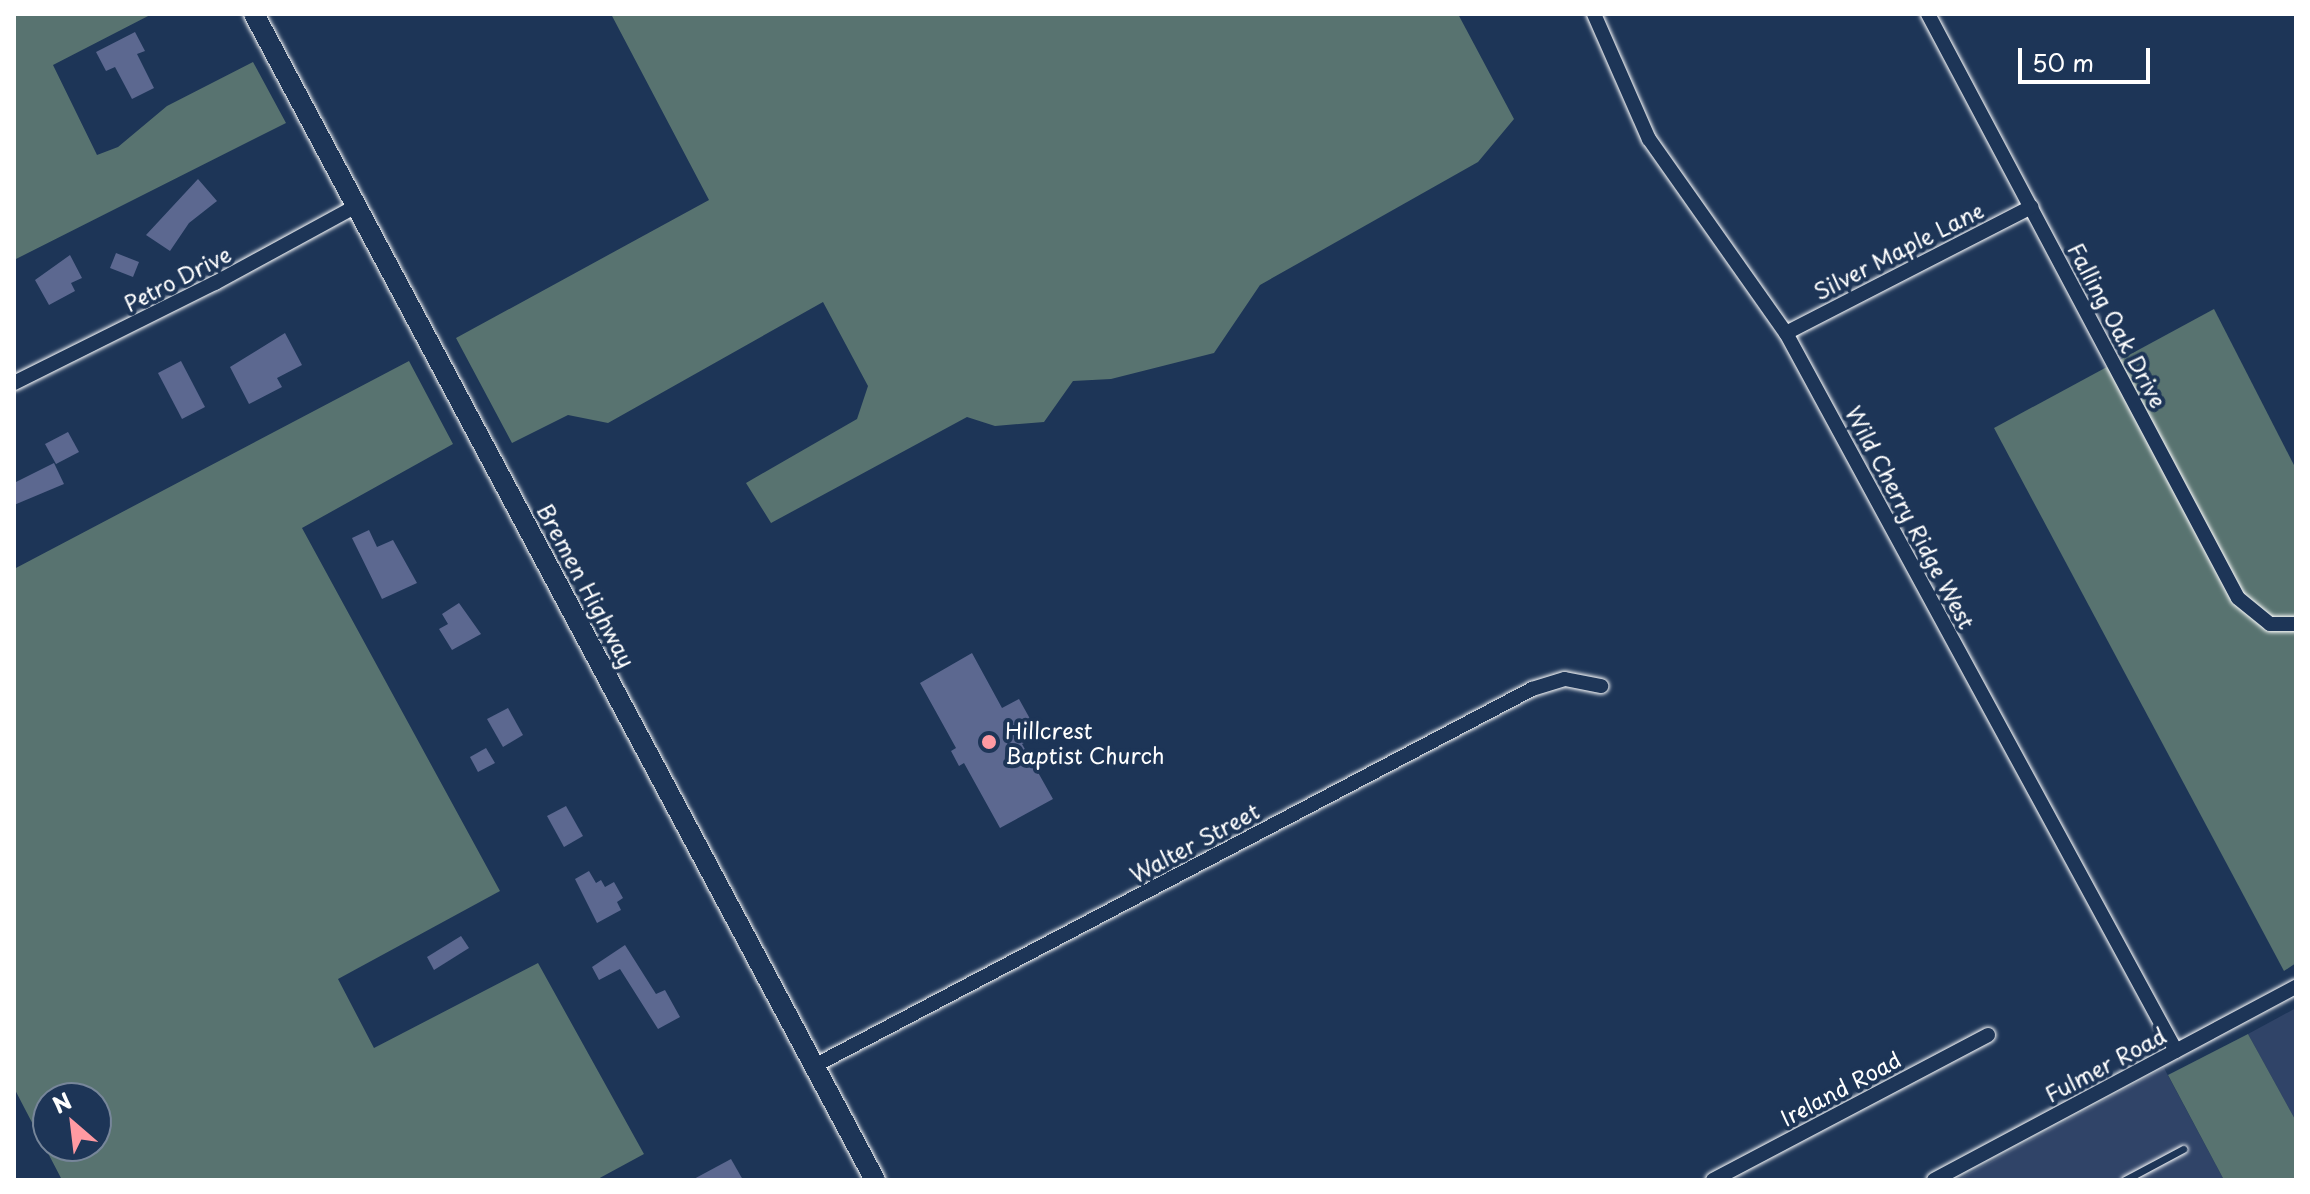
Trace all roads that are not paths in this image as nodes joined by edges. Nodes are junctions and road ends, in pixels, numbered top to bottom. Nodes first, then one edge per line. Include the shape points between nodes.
1 (254, 14) edge
2 (1594, 14) edge
3 (1928, 14) edge
4 (356, 206) junction
5 (2031, 207) junction
6 (1786, 333) junction
7 (14, 383) edge
8 (2296, 624) edge
9 (1601, 686) dead end
10 (2296, 987) edge
11 (1988, 1035) dead end
12 (2176, 1051) junction
13 (814, 1066) junction
14 (2183, 1149) dead end
15 (875, 1180) edge
16 (1713, 1180) edge
17 (1934, 1180) edge
18 (2125, 1180) edge

1 - 4 main road, Bremen Highway
2 - 6 street, Wild Cherry Ridge West via 1649,139
3 - 5 street, Falling Oak Drive
4 - 7 street, Petro Drive
4 - 13 main road, Bremen Highway
5 - 6 street, Silver Maple Lane
5 - 8 street, Falling Oak Drive via 2238,598 2270,624
6 - 12 street, Wild Cherry Ridge West
9 - 13 street, Walter Street via 1565,679 1532,689
10 - 12 street, Fulmer Road
11 - 16 street, Ireland Road
12 - 17 street, Fulmer Road
13 - 15 main road, Bremen Highway
14 - 18 lane

